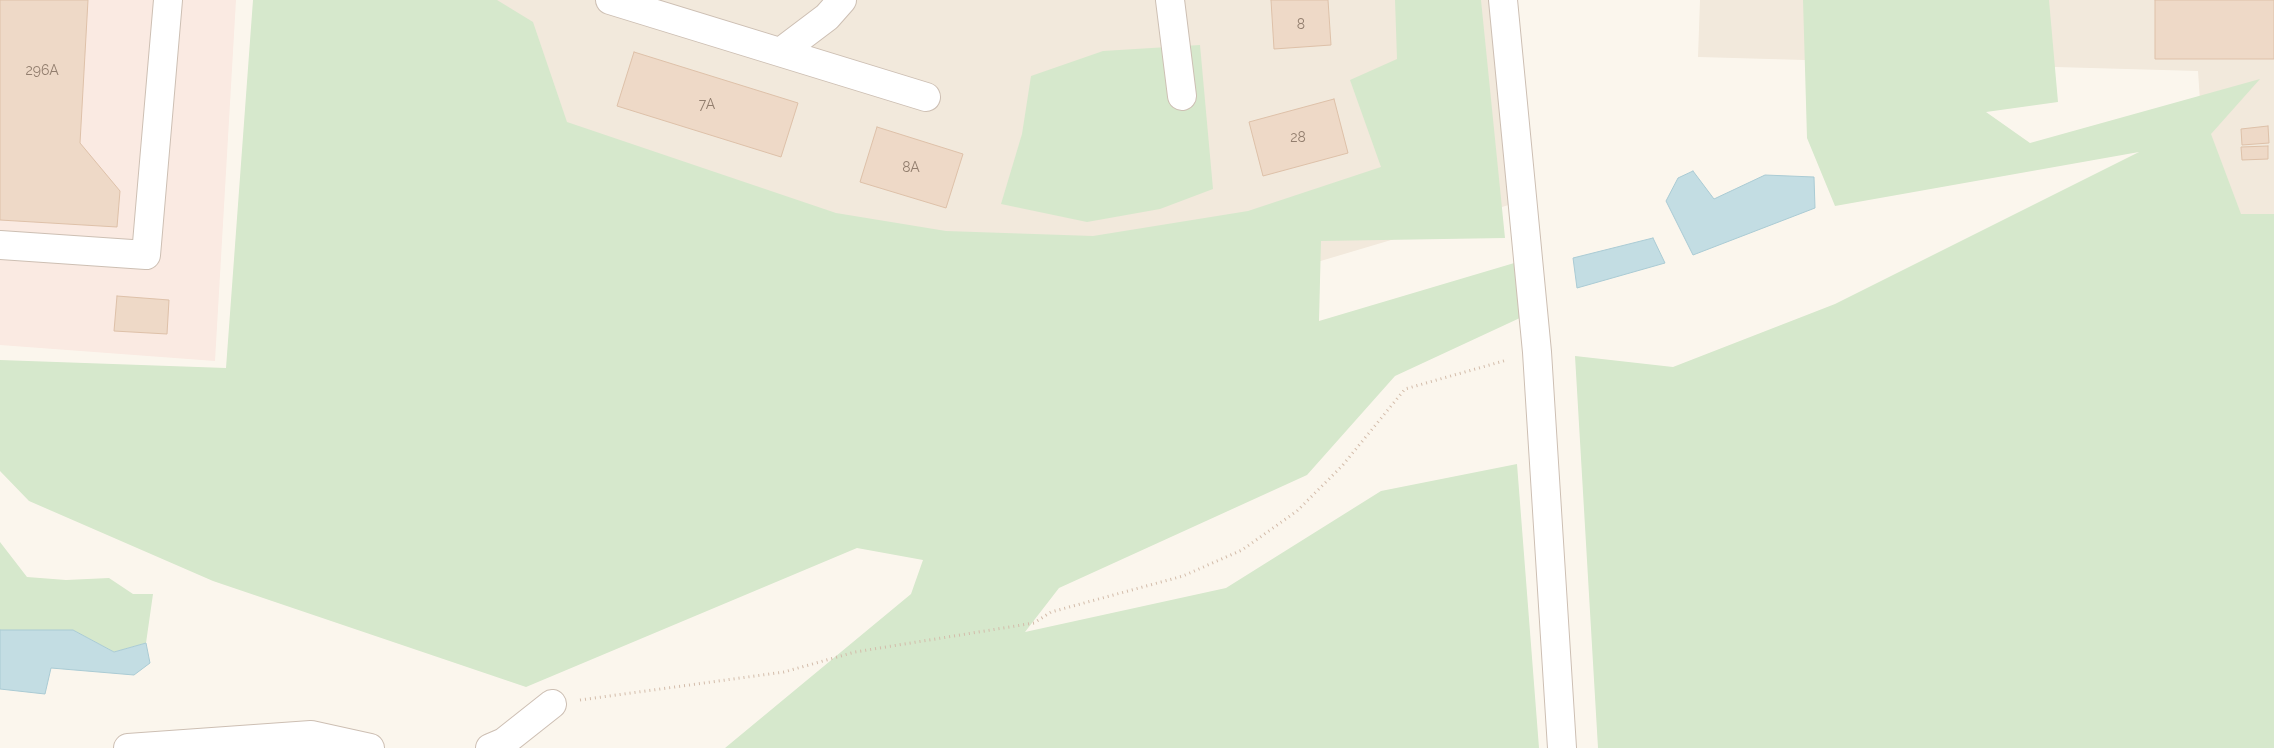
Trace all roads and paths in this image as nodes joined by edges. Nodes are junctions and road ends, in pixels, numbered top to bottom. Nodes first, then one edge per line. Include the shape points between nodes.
1 (168, 0) edge
2 (610, 0) edge
3 (842, 0) edge
4 (1170, 0) edge
5 (1503, 0) edge
6 (782, 51) junction
7 (1182, 96) dead end
8 (926, 97) dead end
9 (0, 245) edge
10 (1537, 352) junction
11 (552, 704) joint
12 (128, 748) edge
13 (370, 748) edge
14 (490, 748) edge
15 (1562, 748) edge

1 - 9 lane via 146,255
2 - 6 lane
3 - 6 lane via 827,17
4 - 7 lane
5 - 10 lane
6 - 8 lane
10 - 11 path via 1405,389 1342,466 1297,510 1242,550 1183,576 1051,612 1034,623 855,652 784,672
10 - 15 lane
11 - 14 lane via 504,742
12 - 13 lane via 311,735

